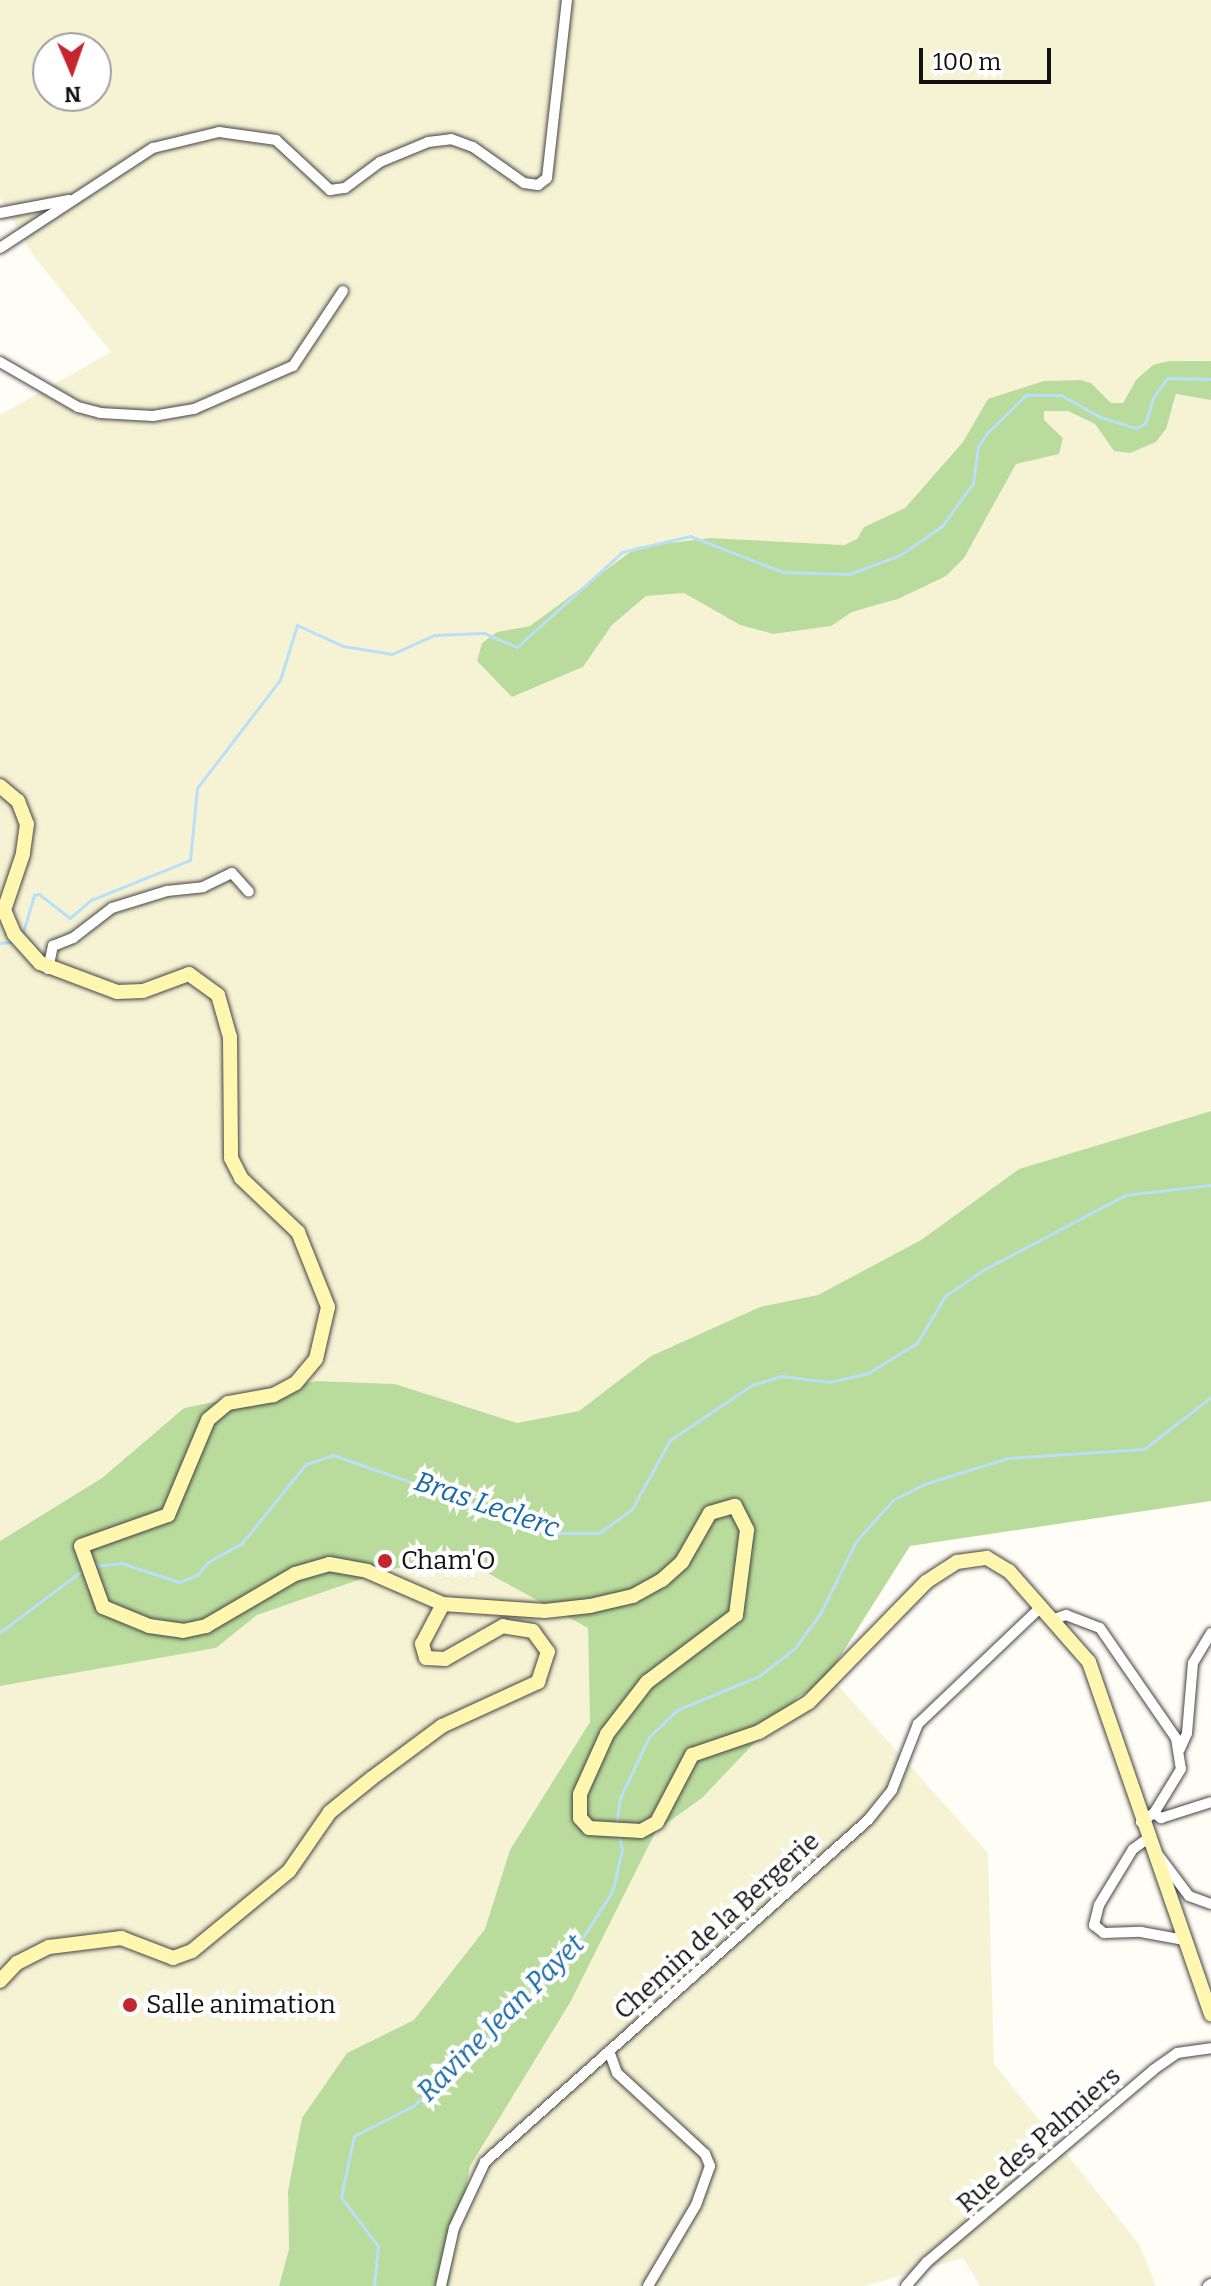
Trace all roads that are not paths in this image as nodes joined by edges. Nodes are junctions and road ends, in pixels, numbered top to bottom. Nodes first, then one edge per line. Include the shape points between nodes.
1 (567, 0) edge
2 (72, 199) junction
3 (0, 213) edge
4 (0, 248) edge
5 (343, 291) dead end
6 (0, 362) edge
7 (0, 786) edge
8 (249, 892) dead end
9 (48, 969) junction
10 (443, 1604) junction
11 (1041, 1607) junction
12 (1052, 1620) junction
13 (1211, 1633) edge
14 (1180, 1749) junction
15 (1211, 1802) edge
16 (1154, 1813) junction
17 (1141, 1822) junction
18 (1147, 1839) junction
19 (1152, 1854) junction
20 (1211, 1904) edge
21 (1184, 1940) junction
22 (0, 1981) edge
23 (1211, 2014) edge
24 (1211, 2048) edge
25 (609, 2051) junction
26 (441, 2286) edge
27 (648, 2286) edge
28 (906, 2286) edge

1 - 2 street via 547,178 538,185 524,183 473,147 451,139 428,142 380,162 345,188 330,190 276,140 219,132 153,148
2 - 3 street
2 - 4 street
5 - 6 street via 293,366 194,409 153,416 100,413 78,407
7 - 9 main road via 18,801 27,824 23,854 5,898 14,934
8 - 9 street via 232,873 203,887 167,891 112,908 73,938 53,946
9 - 10 main road via 131,993 189,974 218,995 230,1037 231,1158 241,1178 298,1232 328,1307 316,1359 296,1383 273,1395 228,1403 208,1420 168,1515 87,1541 80,1551 97,1597 112,1612 183,1631 206,1626 295,1574 329,1564 367,1571
10 - 11 main road via 545,1611 633,1596 672,1572 710,1513 727,1504 741,1511 747,1530 736,1615 658,1670 607,1734 580,1794 583,1825 641,1831 657,1822 692,1755 759,1732 809,1702 943,1570 987,1558 1009,1571
10 - 22 main road via 422,1644 426,1658 445,1659 503,1626 533,1631 548,1652 538,1682 442,1726 372,1778 330,1812 289,1871 192,1951 173,1958 121,1938 49,1947 17,1963
11 - 12 main road
11 - 25 street, Chemin de la Bergerie via 918,1724 892,1790 876,1813
12 - 14 street via 1066,1615 1087,1620 1111,1638
12 - 17 main road via 1089,1662 1103,1693
13 - 14 street via 1193,1663 1187,1733
14 - 16 street via 1181,1769
15 - 16 street via 1161,1818
16 - 17 street
17 - 18 main road
18 - 19 main road
18 - 21 street via 1133,1849 1094,1925 1104,1933 1141,1932
19 - 20 street via 1189,1896
19 - 21 main road
21 - 23 main road
24 - 28 street, Rue des Palmiers via 1177,2053 1153,2070 927,2262
25 - 26 street, Chemin de la Bergerie via 485,2162 454,2228
25 - 27 street via 617,2073 705,2154 710,2166 696,2205

